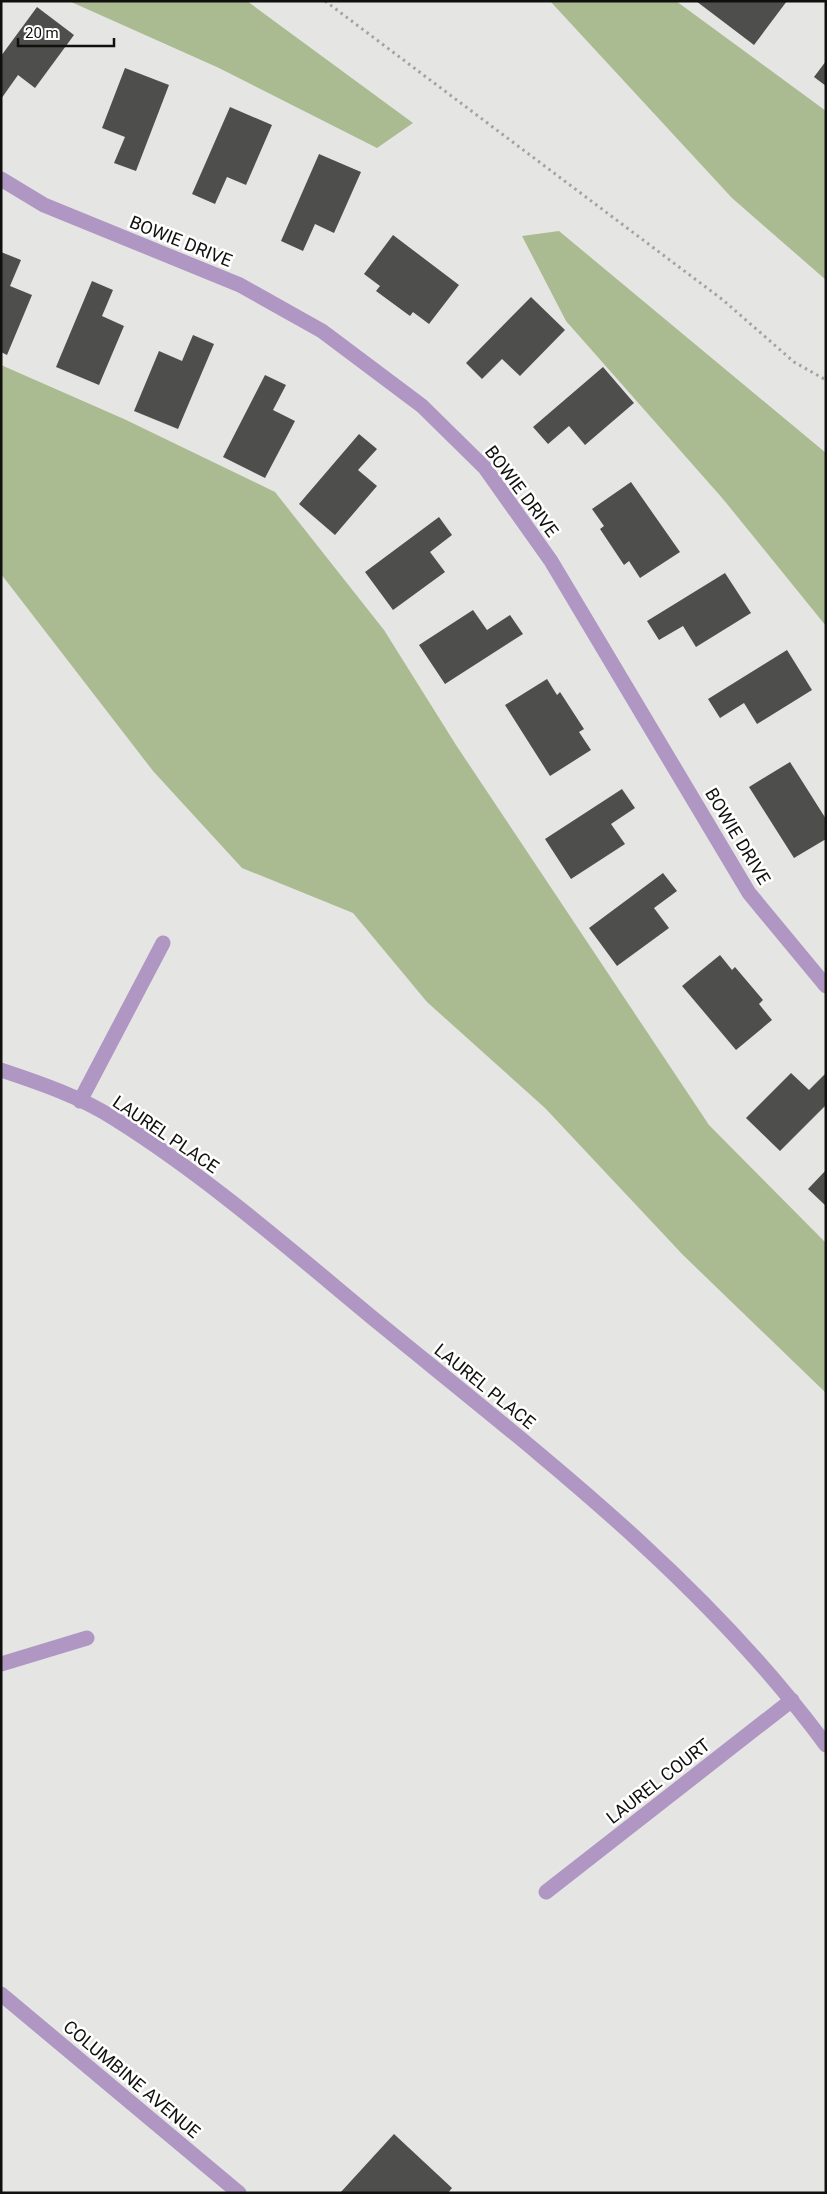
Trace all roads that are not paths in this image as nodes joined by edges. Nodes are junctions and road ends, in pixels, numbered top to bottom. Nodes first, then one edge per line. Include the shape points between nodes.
1 (1, 179) edge
2 (163, 943) dead end
3 (826, 986) edge
4 (1, 1070) edge
5 (80, 1101) junction
6 (87, 1638) dead end
7 (1, 1664) edge
8 (792, 1700) junction
9 (826, 1745) edge
10 (546, 1892) dead end
11 (1, 1994) edge
12 (239, 2193) edge

1 - 3 street, BOWIE DRIVE via 44,205 240,285 322,331 422,406 485,468 552,561 749,893
2 - 5 street
4 - 5 street, LAUREL PLACE via 46,1084
5 - 8 street, LAUREL PLACE via 114,1117 208,1184 586,1492 678,1576
6 - 7 street
8 - 9 street, LAUREL PLACE
8 - 10 street, LAUREL COURT
11 - 12 street, COLUMBINE AVENUE

